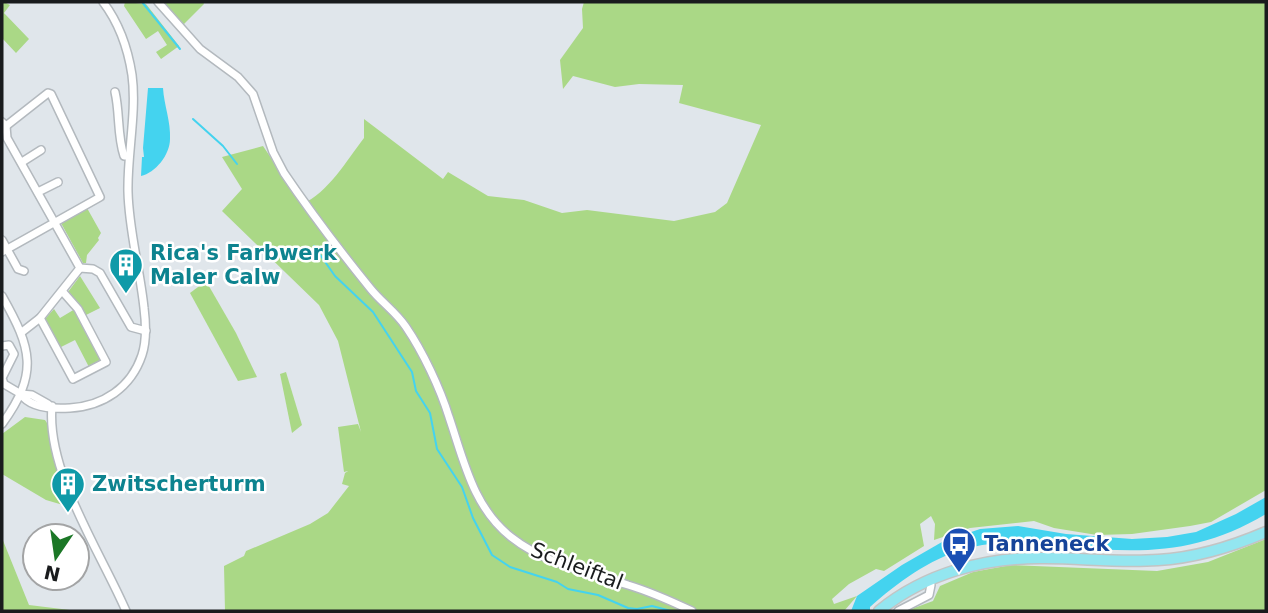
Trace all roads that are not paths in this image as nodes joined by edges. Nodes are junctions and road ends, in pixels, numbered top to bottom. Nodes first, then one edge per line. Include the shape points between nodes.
1 (103, 2) edge
2 (158, 2) edge
3 (115, 92) dead end
4 (4, 124) edge
5 (41, 150) dead end
6 (129, 156) junction
7 (22, 162) junction
8 (58, 182) dead end
9 (38, 192) junction
10 (55, 223) junction
11 (2, 240) edge
12 (4, 251) edge
13 (80, 268) junction
14 (24, 271) dead end
15 (63, 292) junction
16 (2, 296) edge
17 (40, 318) junction
18 (146, 331) junction
19 (22, 332) junction
20 (2, 346) edge
21 (21, 394) junction
22 (32, 403) junction
23 (52, 406) junction
24 (12, 412) junction
25 (3, 421) edge
26 (1266, 532) edge
27 (930, 581) junction
28 (126, 611) edge
29 (692, 611) edge
30 (880, 611) edge
31 (898, 611) edge

1 - 6 street via 119,28 132,78
2 - 29 street, Schleiftal via 200,49 253,94 284,173 370,288 405,325 422,354 487,513 510,536 541,555
3 - 6 street via 120,143 124,156
4 - 7 street
4 - 10 street via 51,94 100,193 97,200
5 - 7 street
6 - 18 street via 132,235
7 - 9 street
8 - 9 street
9 - 10 street
10 - 12 street
10 - 13 street
11 - 12 street
12 - 14 street
13 - 15 street
13 - 18 street via 100,273 131,327
15 - 17 street
15 - 17 street via 78,309 106,362 73,379
16 - 19 street
17 - 19 street
18 - 23 street via 136,370 111,396 81,407
19 - 21 street via 27,360
20 - 21 street via 9,345 14,354 2,378 4,384
21 - 22 street
21 - 23 street
21 - 24 street
22 - 23 street
22 - 24 street
23 - 28 street via 54,447 66,482
24 - 25 street
26 - 27 main road via 1224,548 1174,559 1003,559
27 - 30 main road
27 - 31 street via 929,595

